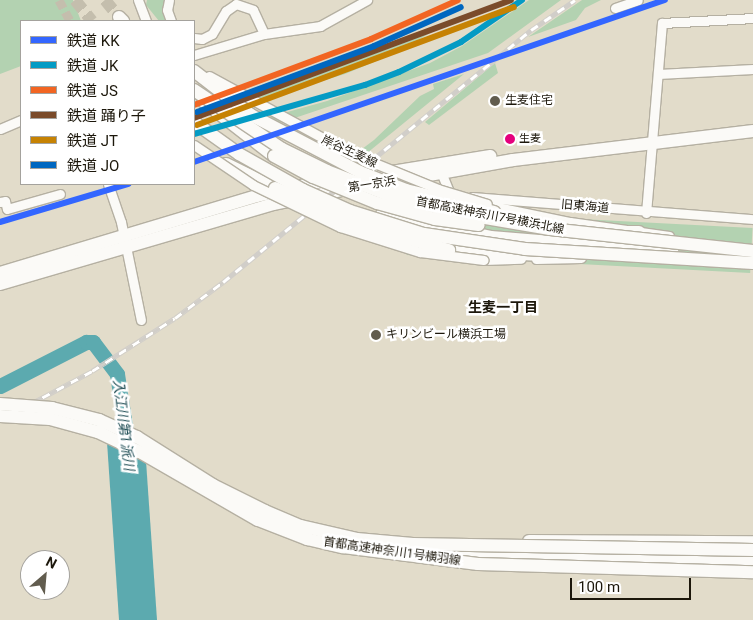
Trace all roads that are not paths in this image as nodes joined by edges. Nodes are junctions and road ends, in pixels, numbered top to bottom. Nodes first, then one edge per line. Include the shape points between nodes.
1 (138, 0) edge
2 (169, 0) edge
3 (367, 0) edge
4 (638, 0) edge
5 (616, 8) dead end
6 (753, 18) edge
7 (146, 20) edge
8 (171, 20) edge
9 (264, 34) junction
10 (195, 38) edge
11 (195, 55) edge
12 (195, 67) edge
13 (753, 69) edge
14 (195, 73) edge
15 (658, 74) junction
16 (195, 92) edge
17 (195, 92) edge
18 (20, 120) edge
19 (195, 123) edge
20 (753, 123) edge
21 (0, 128) edge
22 (753, 131) edge
23 (218, 140) junction
24 (652, 140) junction
25 (195, 147) edge
26 (195, 147) edge
27 (440, 170) junction
28 (108, 185) edge
29 (60, 194) dead end
30 (0, 202) edge
31 (646, 213) junction
32 (753, 219) edge
33 (640, 232) junction
34 (649, 241) junction
35 (125, 243) junction
36 (753, 250) edge
37 (616, 255) junction
38 (697, 255) junction
39 (751, 262) edge
40 (0, 273) edge
41 (0, 284) edge
42 (140, 320) dead end
43 (0, 404) edge
44 (0, 416) edge
45 (753, 542) edge
46 (474, 545) junction
47 (713, 549) junction
48 (753, 550) edge
49 (394, 554) junction
50 (753, 554) edge
51 (753, 562) edge
52 (753, 572) edge

1 - 7 street
2 - 8 street via 166,10
3 - 9 street via 320,26
4 - 5 street
6 - 15 street via 662,23
9 - 10 street via 253,10 236,4 226,11 212,34 202,39
9 - 11 street
12 - 33 street, 岸谷生麦線, bridge via 312,135 438,189 533,215
13 - 15 street
14 - 34 highway, bridge via 262,121 390,185 531,221
15 - 24 street
16 - 33 highway, bridge via 236,129 274,156 313,177 377,203 436,219 480,225
17 - 34 highway, 首都高速神奈川7号横浜北線, bridge via 282,149 370,189 489,219
18 - 21 street
19 - 23 highway, 首都高速神奈川7号横浜北線, bridge
20 - 24 highway, 第一京浜
22 - 24 highway, 第一京浜
23 - 37 highway, 首都高速神奈川7号横浜北線, bridge via 303,190 350,211 399,227 474,244
23 - 38 highway, bridge via 317,191 434,227 508,239
24 - 27 highway, 第一京浜 via 523,151
24 - 31 street
25 - 38 street, bridge via 253,185 312,215 368,238 420,252 484,260
26 - 37 highway, bridge via 326,213 403,240 449,250 500,255
27 - 31 street, 旧東海道 via 449,195
27 - 35 highway, 第一京浜 via 273,204
28 - 35 street
29 - 30 street via 7,209 4,201
31 - 32 street, 旧東海道
33 - 36 street, 岸谷生麦線, bridge
34 - 36 highway, 首都高速神奈川7号横浜北線, bridge
35 - 40 highway, 第一京浜 via 62,252
35 - 41 highway, 第一京浜
35 - 42 street
37 - 39 highway, 首都高速神奈川7号横浜北線, bridge
38 - 39 street, bridge
43 - 46 highway, 首都高速神奈川1号横羽線, bridge via 52,408 99,420 143,441 247,503 320,531 376,542
44 - 49 highway, 首都高速神奈川1号横羽線, bridge via 34,416 82,426 126,444 226,504 274,527 333,545
45 - 46 highway, bridge via 582,539
46 - 47 highway, 首都高速神奈川1号横羽線, bridge
47 - 48 highway, 首都高速神奈川1号横羽線, bridge
47 - 50 highway, bridge
49 - 51 highway, bridge via 540,560
49 - 52 highway, 首都高速神奈川1号横羽線, bridge via 540,568

